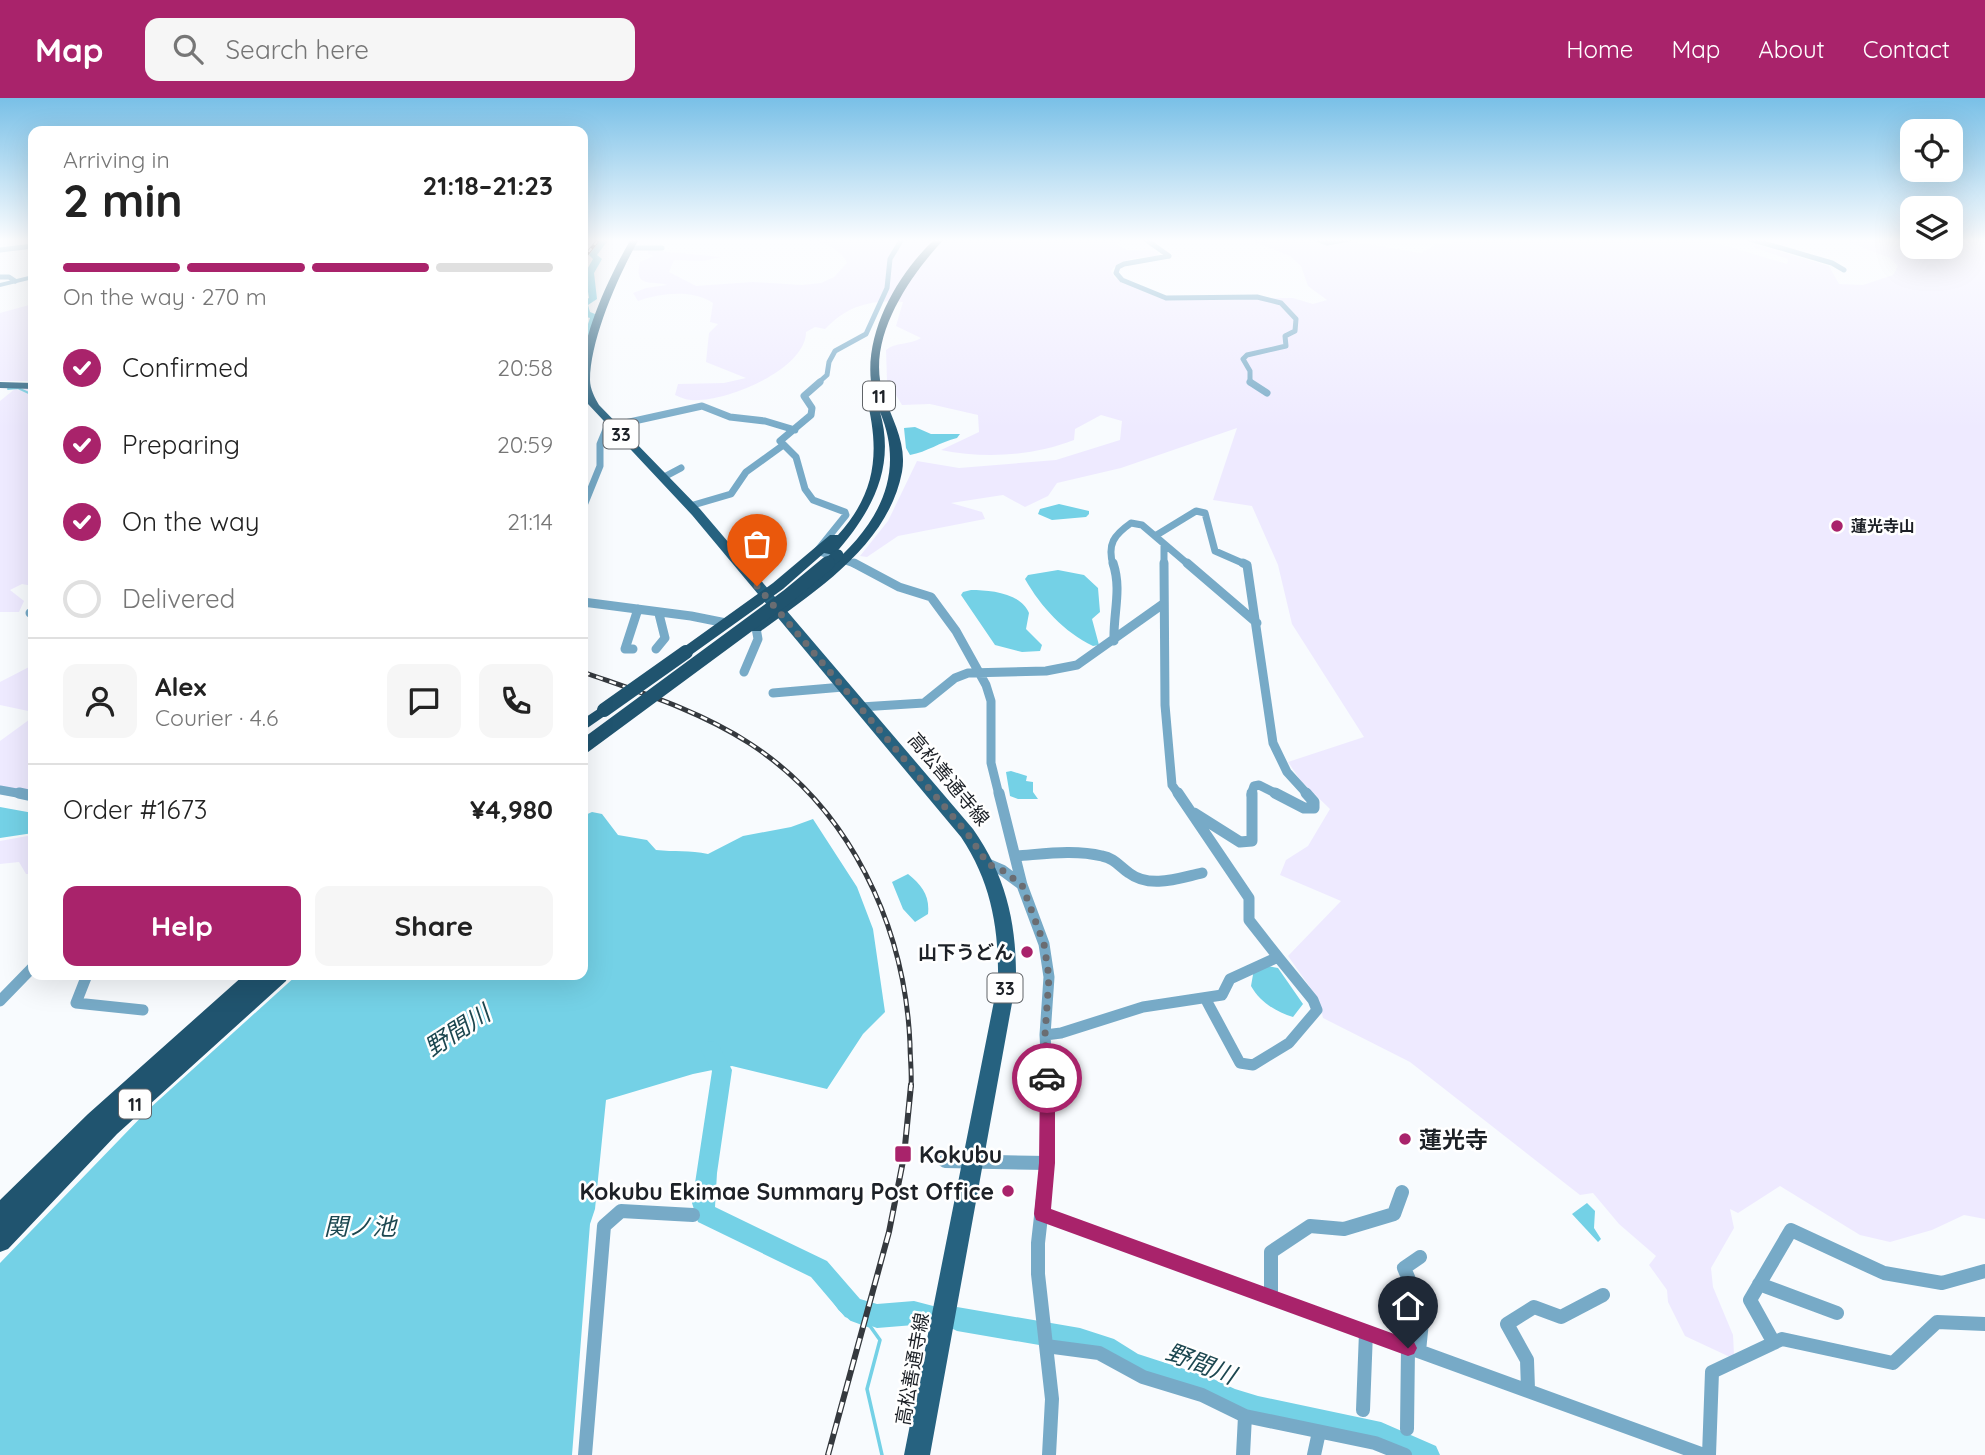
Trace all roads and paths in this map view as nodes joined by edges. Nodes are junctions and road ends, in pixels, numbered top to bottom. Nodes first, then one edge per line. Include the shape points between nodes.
1 (607, 302) edge
2 (885, 302) edge
3 (890, 302) edge
4 (1278, 302) edge
5 (588, 365) edge
6 (0, 385) edge
7 (28, 386) edge
8 (588, 391) edge
9 (874, 393) junction
10 (1266, 393) dead end
11 (613, 425) junction
12 (795, 429) junction
13 (782, 446) junction
14 (681, 468) dead end
15 (664, 477) junction
16 (588, 496) edge
17 (690, 506) junction
18 (1155, 536) junction
19 (1164, 544) junction
20 (833, 555) junction
21 (588, 603) edge
22 (772, 604) junction
23 (1163, 604) junction
24 (638, 609) junction
25 (659, 614) junction
26 (1257, 623) junction
27 (726, 624) junction
28 (756, 628) junction
29 (1114, 641) junction
30 (633, 649) dead end
31 (656, 649) dead end
32 (977, 671) junction
33 (744, 672) dead end
34 (844, 687) junction
35 (773, 693) dead end
36 (860, 707) junction
37 (588, 722) edge
38 (588, 730) edge
39 (588, 745) edge
40 (588, 746) edge
41 (0, 790) edge
42 (28, 795) edge
43 (1188, 809) junction
44 (1016, 856) junction
45 (988, 864) junction
46 (1202, 873) dead end
47 (1022, 885) junction
48 (1278, 957) junction
49 (28, 972) edge
50 (85, 980) edge
51 (250, 980) edge
52 (273, 980) edge
53 (1205, 998) junction
54 (0, 1001) edge
55 (143, 1010) dead end
56 (1045, 1035) junction
57 (945, 1161) dead end
58 (973, 1162) junction
59 (1047, 1163) junction
60 (1402, 1192) dead end
61 (1042, 1214) junction
62 (693, 1215) dead end
63 (0, 1216) edge
64 (0, 1241) edge
65 (1420, 1257) dead end
66 (1985, 1271) edge
67 (1759, 1284) junction
68 (1603, 1295) dead end
69 (1271, 1298) junction
70 (1838, 1314) dead end
71 (1985, 1324) edge
72 (1366, 1332) junction
73 (1045, 1338) junction
74 (1774, 1343) junction
75 (1414, 1349) junction
76 (1528, 1389) junction
77 (1363, 1410) dead end
78 (1245, 1416) junction
79 (1407, 1429) dead end
80 (1319, 1432) junction
81 (585, 1455) edge
82 (917, 1455) edge
83 (1049, 1455) edge
84 (1243, 1455) edge
85 (1314, 1455) edge
86 (1405, 1455) edge
87 (1703, 1455) edge

1 - 5 main road, 高松善通寺線 / 33
2 - 12 street via 866,334 839,347 827,375 804,396 812,412
3 - 9 highway, 11 via 877,353
4 - 10 street via 1290,310 1296,322 1295,331 1285,336 1286,346 1243,359 1250,370 1250,384
6 - 7 main road
8 - 11 main road, 高松善通寺線 / 33
9 - 20 highway, 11 via 874,448 868,484
9 - 20 highway via 895,428 895,483 873,526
11 - 12 street via 702,406 730,418
11 - 15 main road, 高松善通寺線 / 33
11 - 16 street via 604,430 600,466
12 - 13 street via 780,441
13 - 17 street via 738,478 731,494
13 - 20 street via 796,457 813,500 845,512 817,548
14 - 15 street
15 - 17 main road, 高松善通寺線 / 33
17 - 22 main road, 高松善通寺線 / 33
18 - 19 street
18 - 26 street via 1196,511 1205,513 1215,551 1247,565
18 - 29 street via 1131,523 1109,546 1119,589
19 - 23 street
19 - 26 street
20 - 22 highway, 11, bridge
20 - 32 street via 930,597 956,631
21 - 24 street
22 - 27 highway, 11
22 - 28 highway, 11
22 - 34 main road, 高松善通寺線 / 33
22 - 38 highway, 11
22 - 39 highway, 11, bridge
23 - 29 street
23 - 43 street via 1172,785
24 - 25 street
24 - 30 street via 625,649
25 - 27 street via 697,614
25 - 31 street via 665,638
26 - 43 street via 1273,743 1287,772 1314,802 1314,808 1254,786 1252,841 1248,843
27 - 37 highway, 11, bridge
28 - 33 street via 758,639
28 - 40 highway, 11, bridge
29 - 32 street via 1077,665
32 - 36 street via 955,678 923,703
32 - 44 street via 991,701 991,763
34 - 35 street
34 - 36 main road, 高松善通寺線 / 33
36 - 45 main road, 高松善通寺線 / 33
41 - 42 street
43 - 48 street via 1249,898 1249,920
44 - 46 street via 1107,856 1130,873 1163,882
44 - 47 street
45 - 47 street
45 - 58 main road, 高松善通寺線 / 33 via 1002,903 1008,953
47 - 56 street via 1044,944
48 - 53 street via 1230,979 1222,995
48 - 53 street via 1317,1010 1289,1042 1253,1065 1240,1063
49 - 54 street
50 - 55 street via 76,1003
51 - 63 highway, 11 via 95,1121
52 - 64 highway, 11 via 110,1127
53 - 56 street via 1143,1007
56 - 59 street
57 - 58 street
58 - 59 street
58 - 82 main road, 高松善通寺線 / 33
59 - 61 street
60 - 69 street via 1394,1214 1344,1228 1310,1226 1271,1252
61 - 69 street
61 - 73 street via 1038,1274
62 - 81 street via 621,1211 604,1226
65 - 75 street via 1404,1268 1423,1312
66 - 67 street via 1942,1283 1884,1273 1791,1230
67 - 70 street
67 - 74 street via 1749,1300
68 - 76 street via 1561,1317 1534,1307 1507,1324 1527,1360
69 - 72 street
71 - 74 street via 1937,1322 1893,1363 1782,1339
72 - 75 street
72 - 77 street
73 - 78 street via 1099,1353 1143,1377 1202,1395
73 - 83 street via 1052,1399
74 - 87 street via 1712,1372
75 - 76 street
75 - 79 street
76 - 87 street
78 - 80 street
78 - 84 street
80 - 85 street
80 - 86 street via 1375,1443

